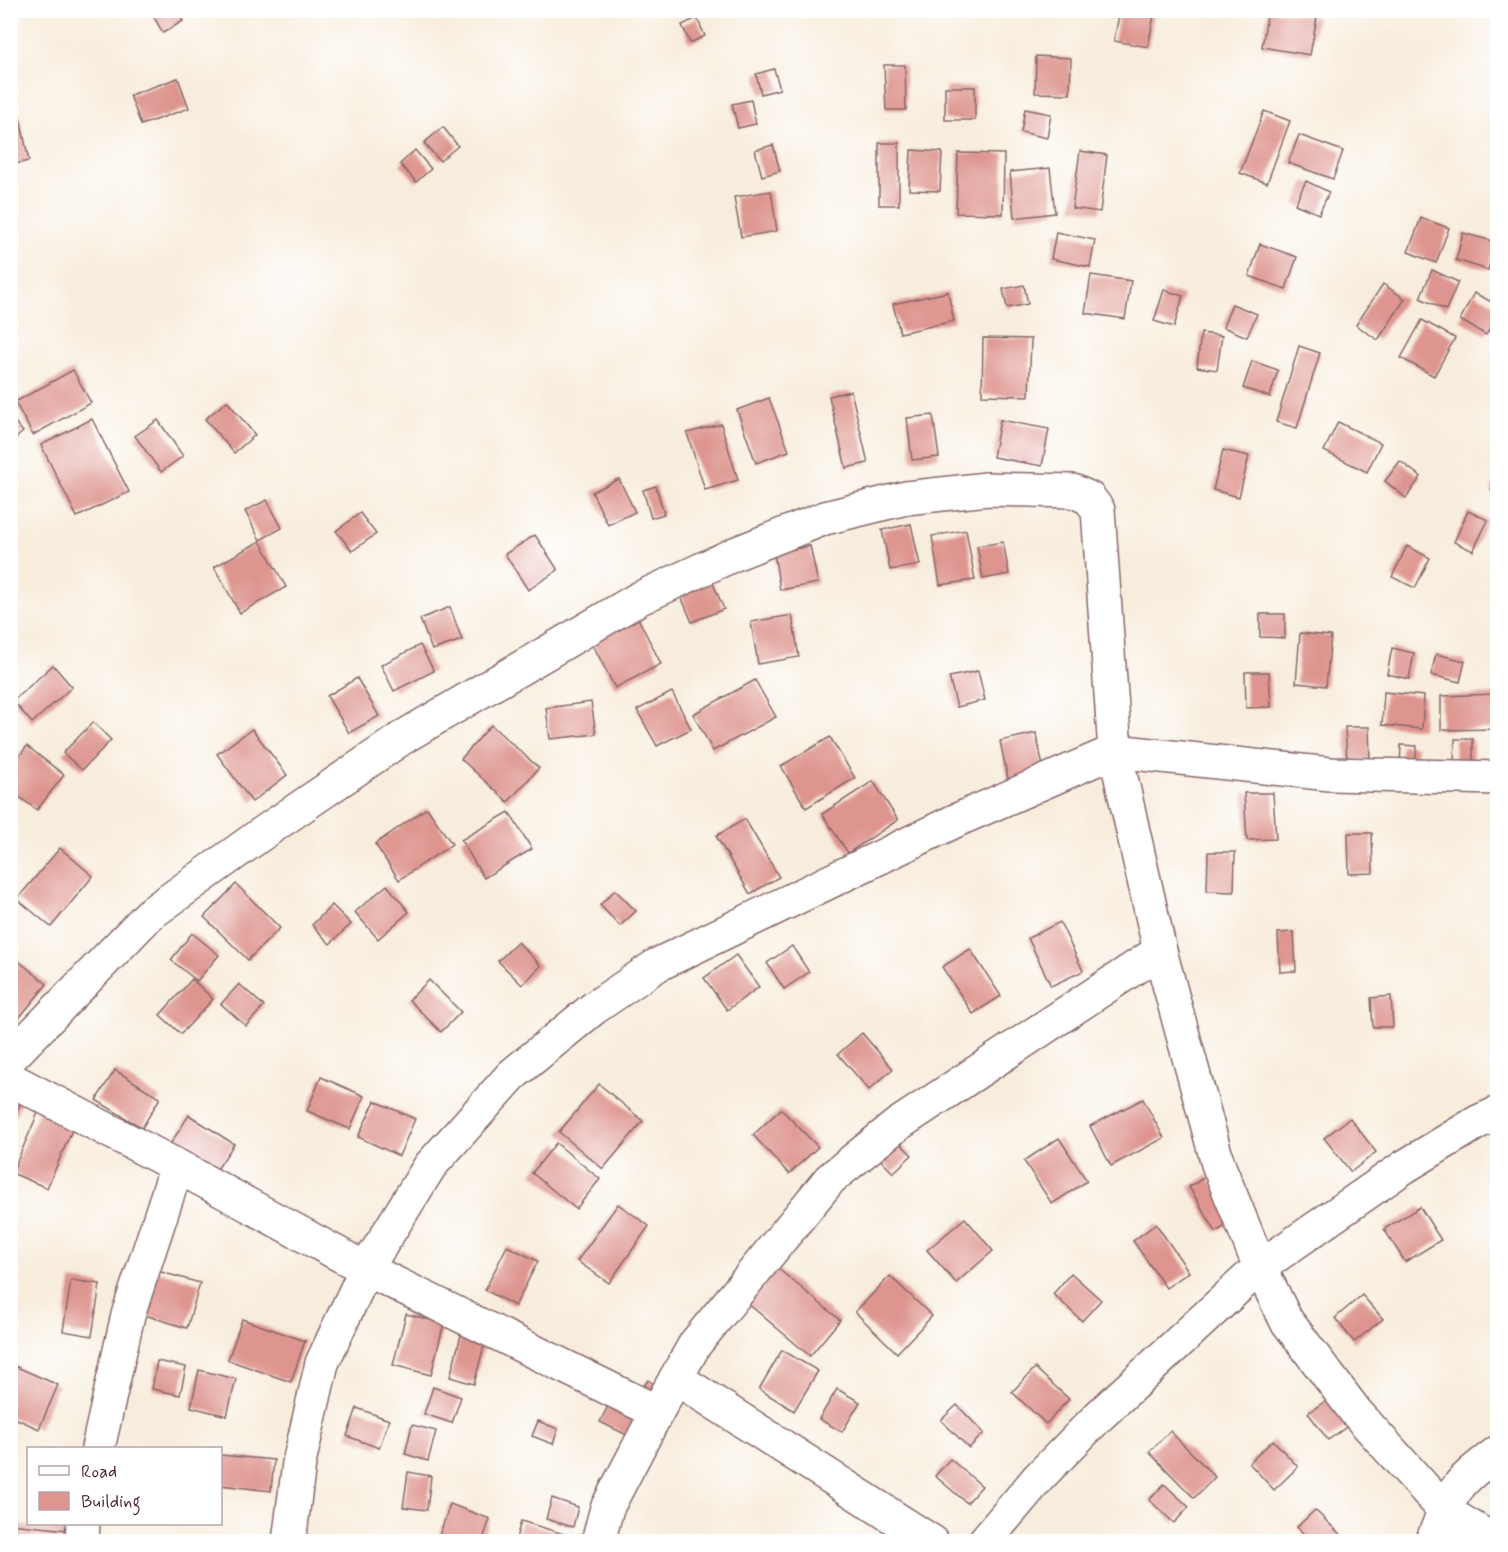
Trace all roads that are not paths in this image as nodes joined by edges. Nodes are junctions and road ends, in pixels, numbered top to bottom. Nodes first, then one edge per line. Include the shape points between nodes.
1 (1115, 751) junction
2 (1497, 778) edge
3 (1160, 951) junction
4 (10, 1058) edge
5 (10, 1079) edge
6 (1497, 1113) edge
7 (177, 1166) junction
8 (1260, 1267) junction
9 (366, 1269) junction
10 (676, 1378) junction
11 (657, 1412) junction
12 (98, 1447) edge
13 (1497, 1452) edge
14 (1446, 1512) junction
15 (83, 1525) edge
16 (82, 1542) edge
17 (289, 1542) edge
18 (598, 1542) edge
19 (932, 1542) edge
20 (984, 1542) edge
21 (1432, 1542) edge
22 (1496, 1542) edge

1 - 2 street via 1330,774
1 - 3 street
1 - 4 street via 1098,510 1089,498 1073,491 987,489 906,498 825,518 737,552 639,598 405,736 150,914
1 - 9 street via 957,820 657,965 594,1008 512,1075 430,1166
3 - 8 street via 1218,1164
3 - 10 street via 897,1125 830,1179 695,1344
5 - 7 street
6 - 8 street via 1404,1167
7 - 9 street
7 - 12 street via 128,1315
8 - 14 street via 1286,1320 1355,1411
8 - 20 street via 1099,1416
9 - 11 street
9 - 17 street via 322,1363 299,1463
10 - 11 street
10 - 19 street
11 - 18 street via 607,1508
13 - 14 street via 1459,1485
14 - 21 street
14 - 22 street
15 - 16 street

